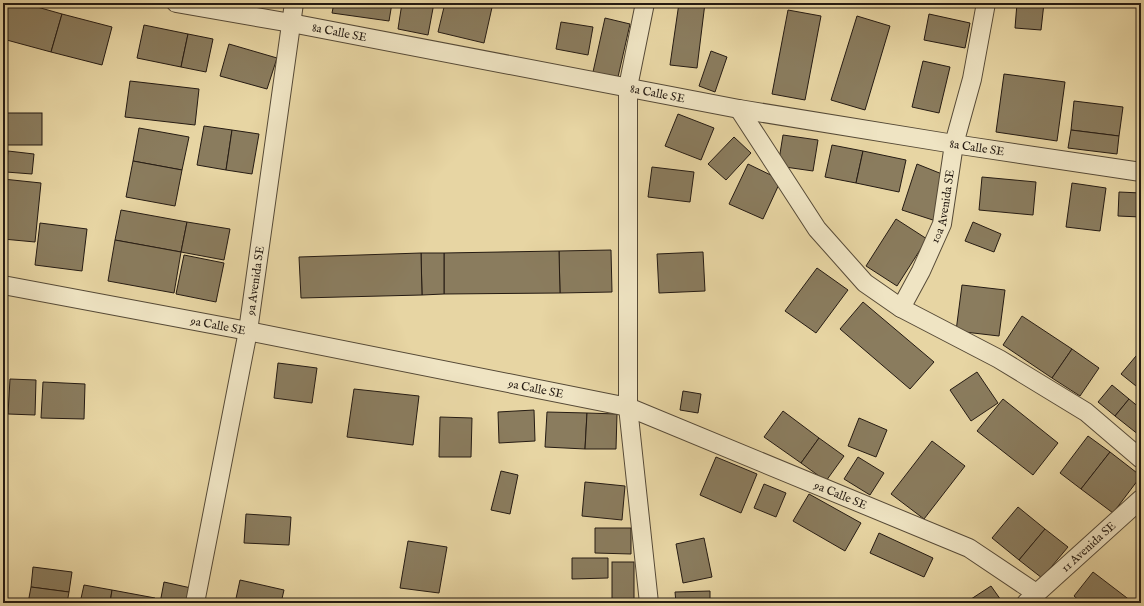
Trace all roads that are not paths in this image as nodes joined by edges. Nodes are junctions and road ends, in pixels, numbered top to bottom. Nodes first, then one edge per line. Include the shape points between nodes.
1 (176, 3) edge
2 (294, 3) edge
3 (645, 3) edge
4 (986, 3) edge
5 (291, 23) junction
6 (628, 87) junction
7 (739, 109) junction
8 (954, 144) junction
9 (1141, 172) edge
10 (3, 285) edge
11 (901, 308) junction
12 (248, 331) junction
13 (628, 407) junction
14 (1141, 459) edge
15 (1141, 499) edge
16 (1031, 598) edge
17 (196, 603) edge
18 (649, 603) edge

1 - 5 street, 8a Calle SE
2 - 5 street, 9a Avenida SE
3 - 6 street
4 - 8 street, 10a Avenida SE via 972,79
5 - 6 street, 8a Calle SE
5 - 12 street, 9a Avenida SE
6 - 7 street, 8a Calle SE
6 - 13 street
7 - 8 street, 8a Calle SE
7 - 11 street via 817,229 865,283
8 - 9 street, 8a Calle SE
8 - 11 street, 10a Avenida SE via 942,224
10 - 12 street, 9a Calle SE
11 - 14 street via 999,359 1086,412
12 - 13 street, 9a Calle SE
12 - 17 street, 9a Avenida SE
13 - 16 street, 9a Calle SE via 968,548
13 - 18 street
15 - 16 street, 11 Avenida SE

